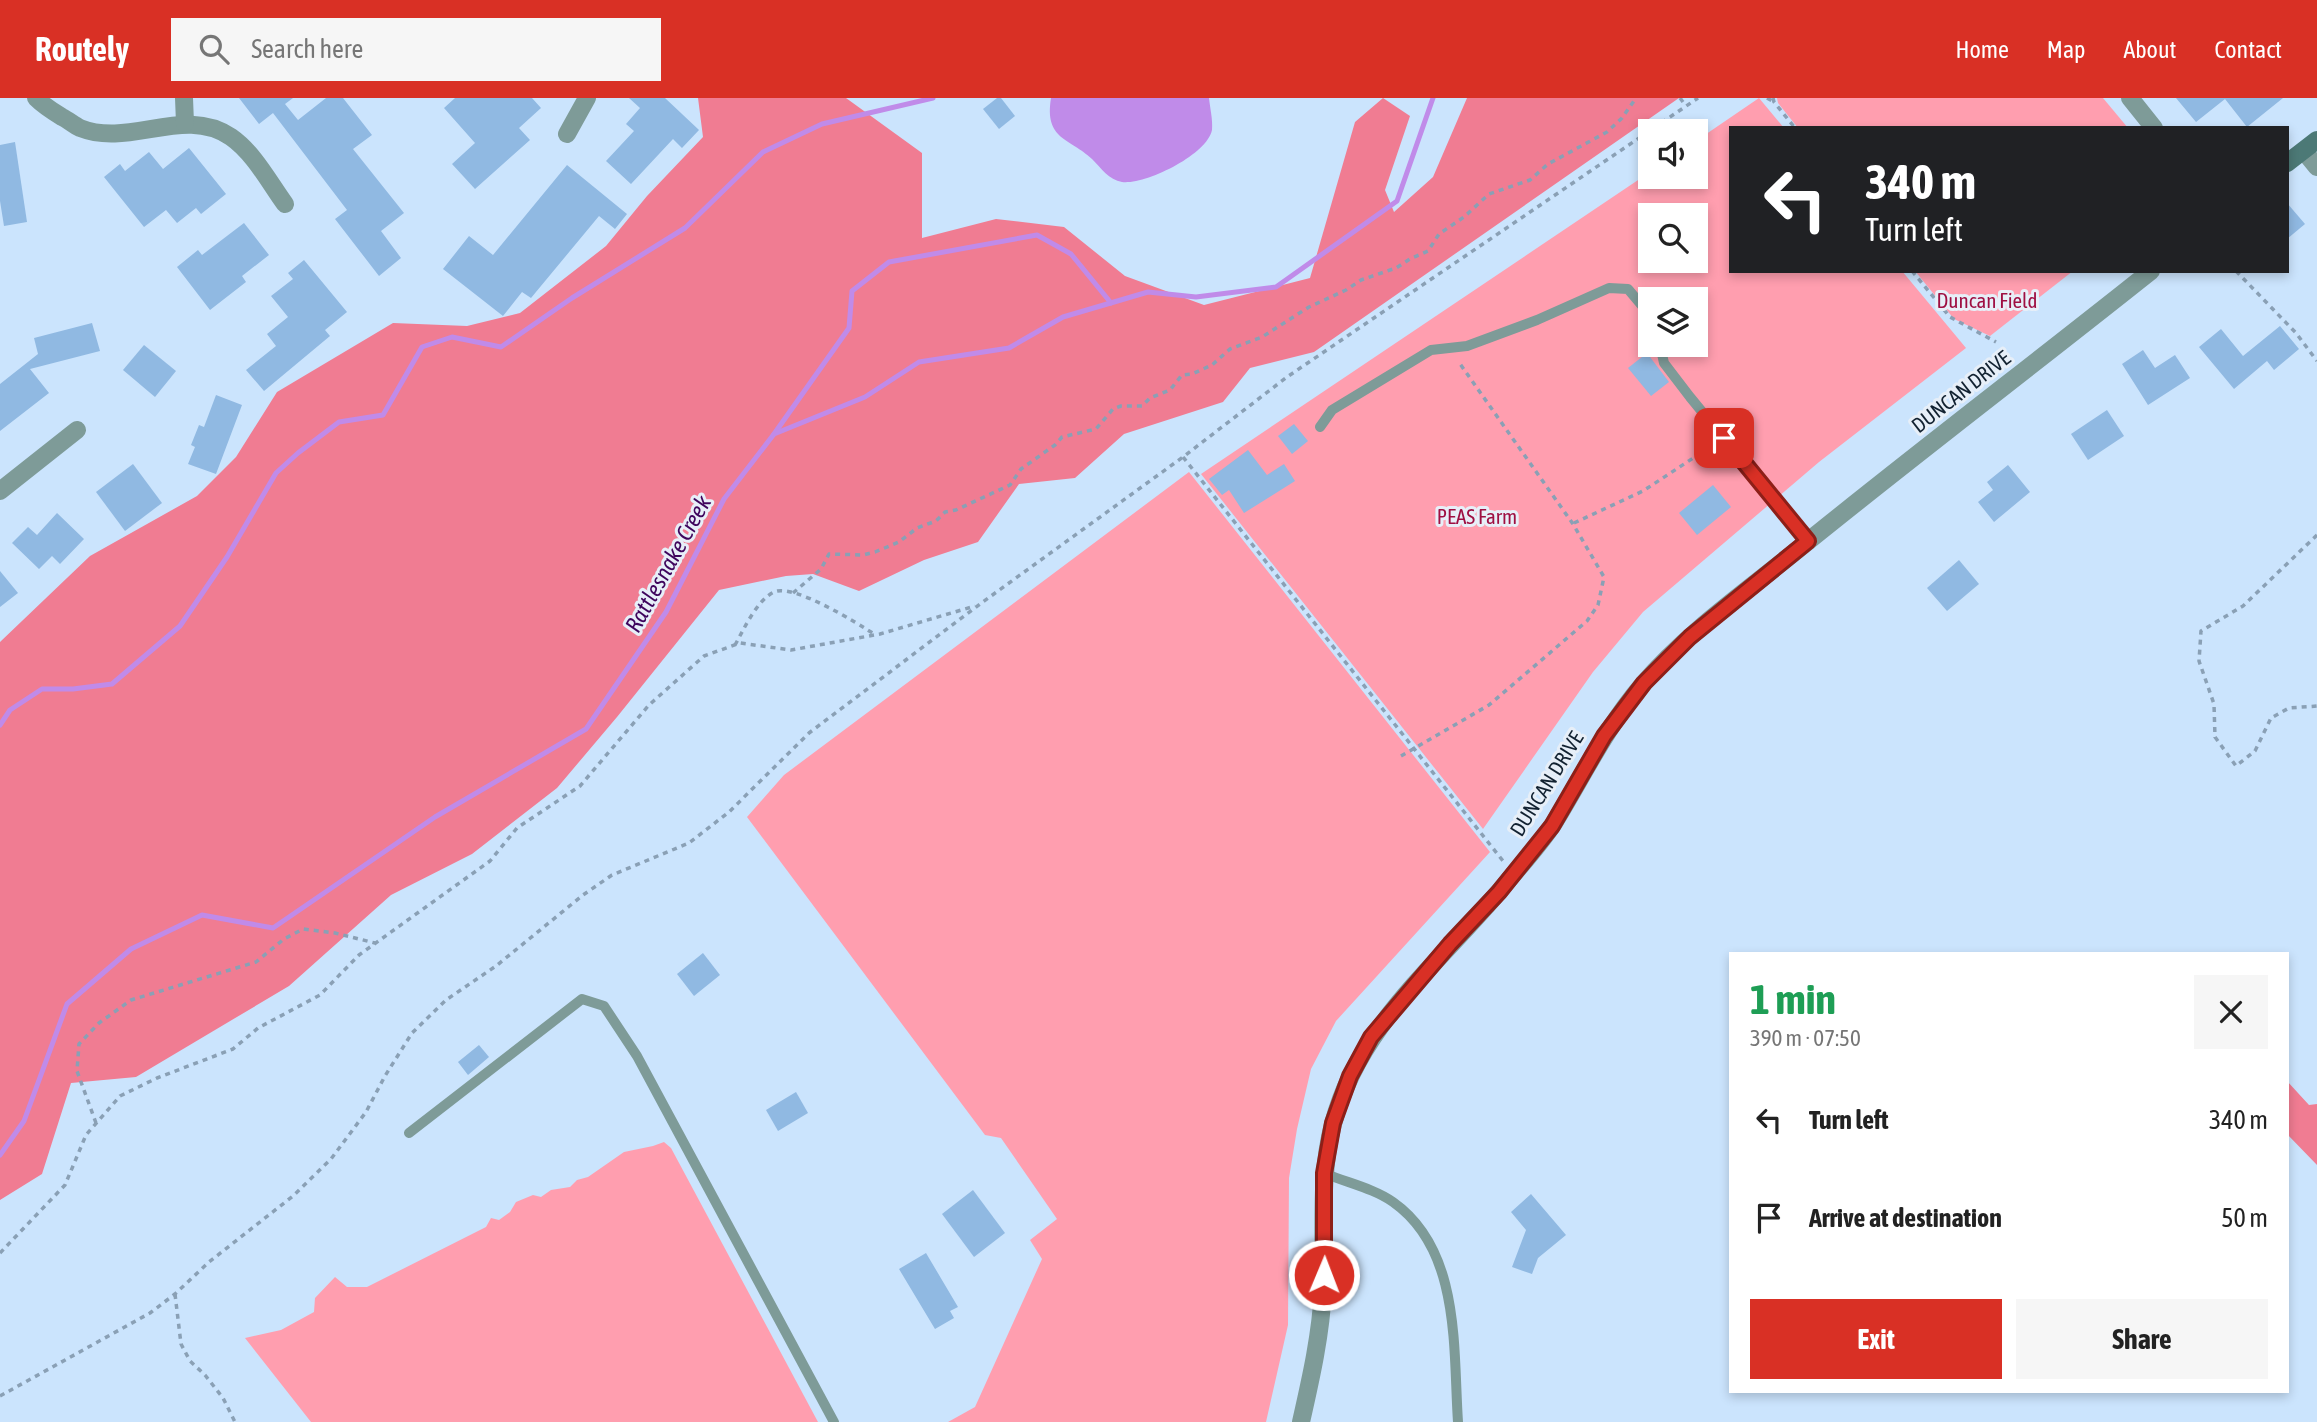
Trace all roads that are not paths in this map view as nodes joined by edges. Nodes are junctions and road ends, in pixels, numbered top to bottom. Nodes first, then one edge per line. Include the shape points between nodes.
1 (36, 98) edge
2 (184, 98) edge
3 (587, 98) edge
4 (2130, 98) edge
5 (185, 123) junction
6 (2152, 126) edge
7 (567, 134) dead end
8 (2310, 146) edge
9 (2289, 162) edge
10 (2317, 167) edge
11 (285, 204) dead end
12 (2148, 273) edge
13 (1638, 301) edge
14 (1663, 357) edge
15 (1320, 427) dead end
16 (77, 430) dead end
17 (0, 491) edge
18 (1808, 541) junction
19 (409, 1133) dead end
20 (1324, 1173) junction
21 (834, 1422) edge
22 (1301, 1422) edge
23 (1458, 1422) edge

1 - 5 street via 81,128 106,133
2 - 5 street
3 - 7 street
4 - 6 street
5 - 11 street via 211,126 232,138
8 - 9 street
8 - 10 street
12 - 18 street, DUNCAN DRIVE
13 - 15 lane via 1628,289 1609,288 1467,346 1431,350 1332,410
14 - 18 lane
16 - 17 street
18 - 20 street, DUNCAN DRIVE via 1690,637 1644,683 1604,736 1552,826 1371,1037 1333,1123
19 - 21 lane via 582,999 604,1006 637,1056
20 - 22 street, DUNCAN DRIVE via 1323,1294 1317,1350
20 - 23 lane via 1395,1203 1414,1220 1434,1251 1448,1289

